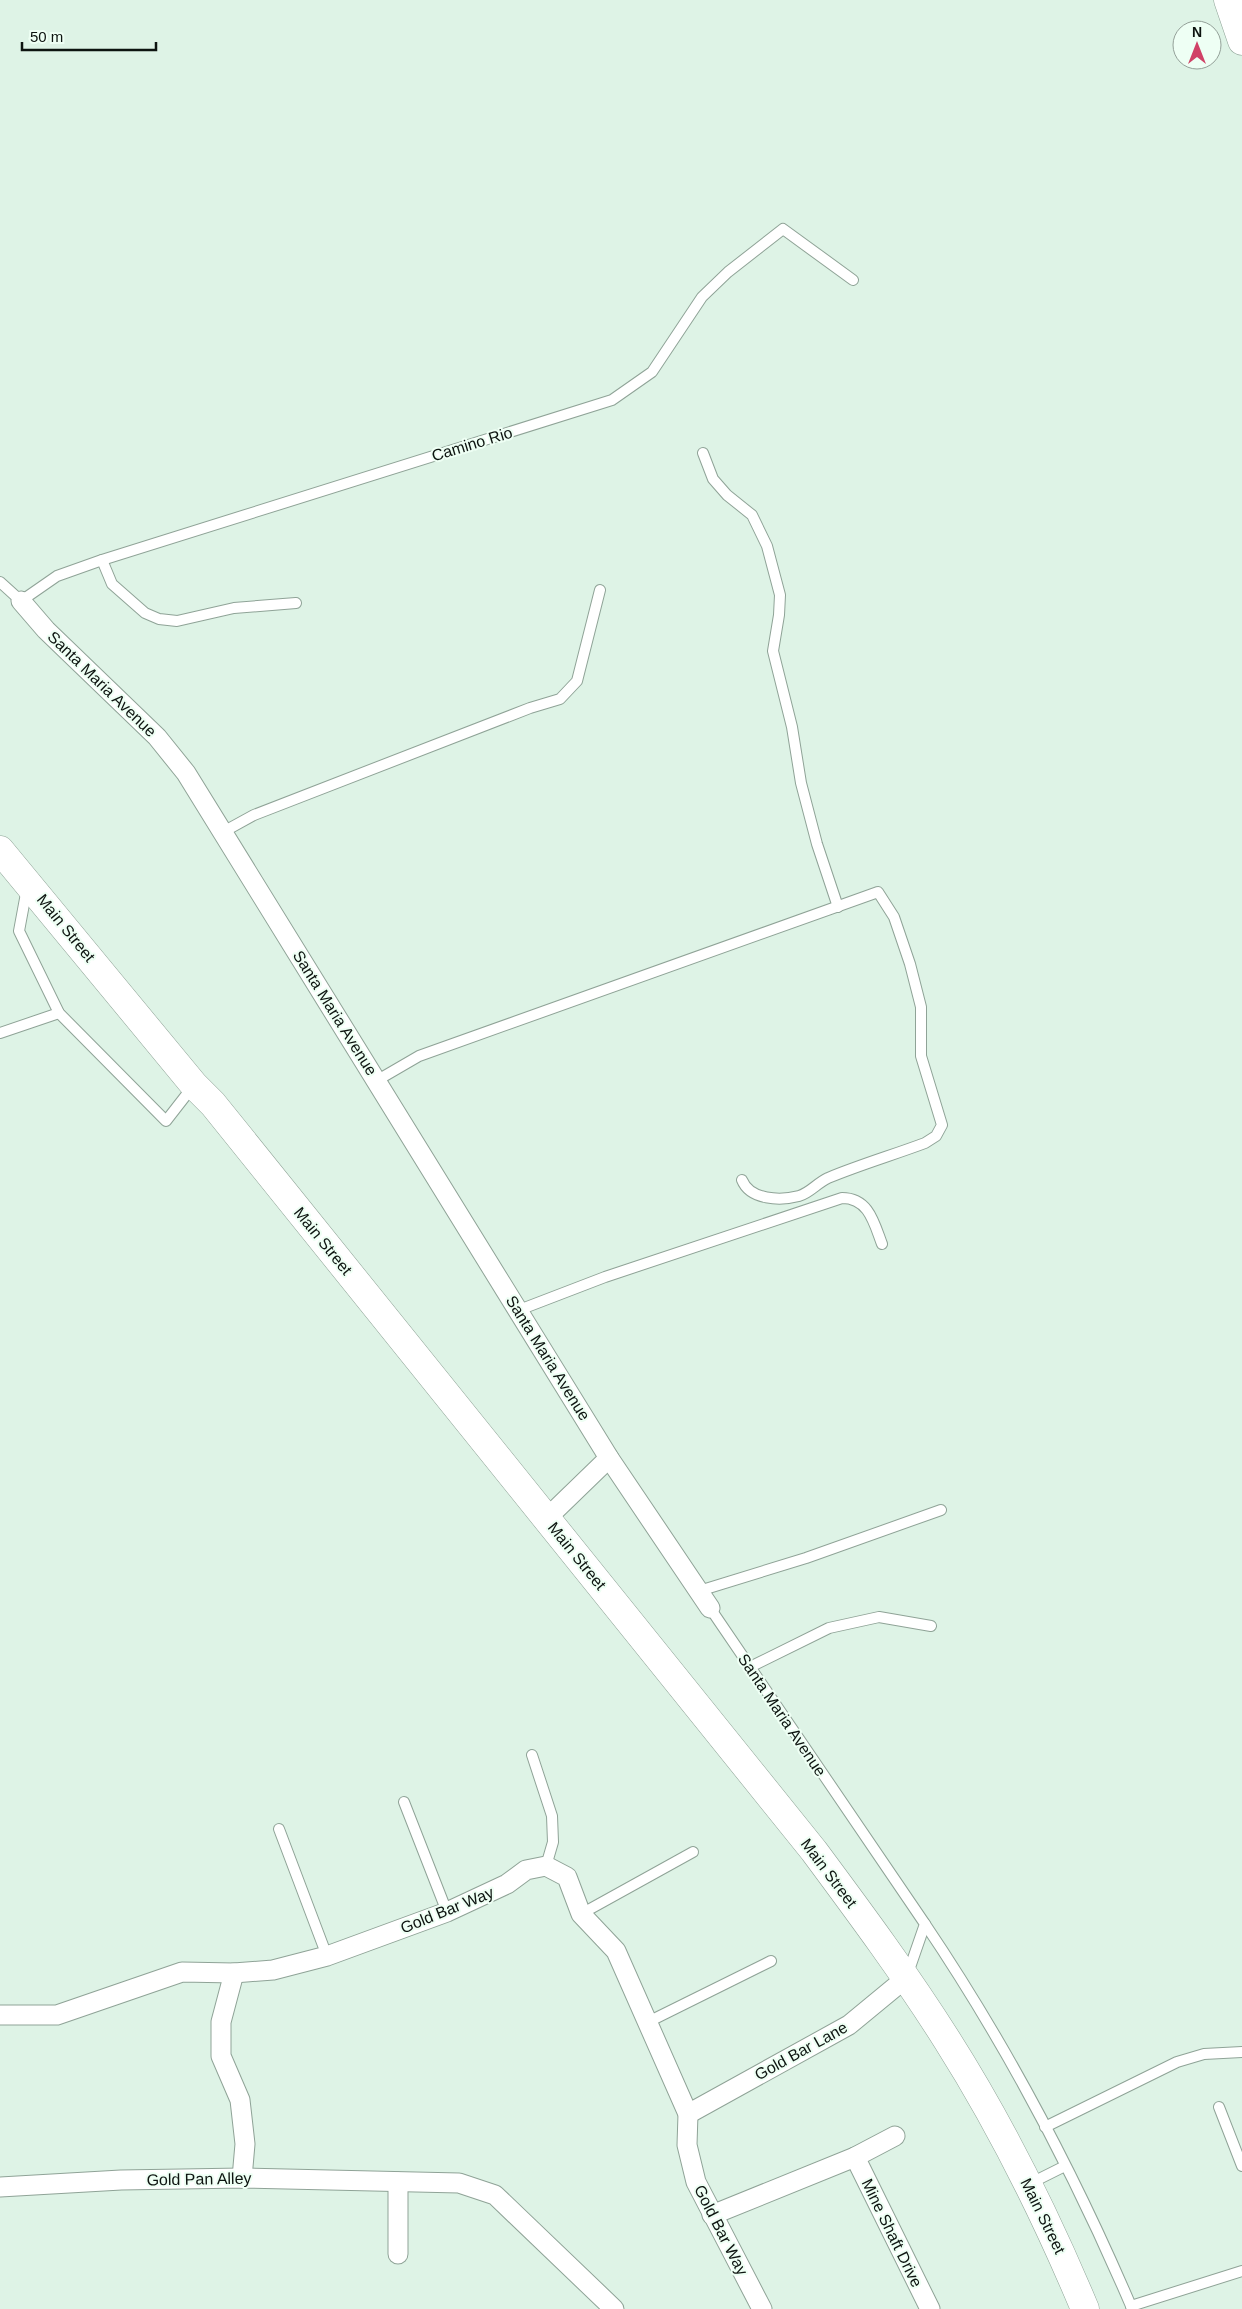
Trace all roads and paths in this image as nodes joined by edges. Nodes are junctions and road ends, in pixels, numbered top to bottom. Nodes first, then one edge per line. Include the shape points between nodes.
1 (1228, 0) edge
2 (1242, 41) edge
3 (853, 280) dead end
4 (703, 453) dead end
5 (102, 560) junction
6 (0, 582) edge
7 (600, 590) dead end
8 (20, 601) junction
9 (296, 603) dead end
10 (223, 832) junction
11 (0, 850) edge
12 (28, 882) junction
13 (838, 907) junction
14 (59, 1013) junction
15 (0, 1032) edge
16 (376, 1081) junction
17 (194, 1085) junction
18 (742, 1180) dead end
19 (882, 1244) dead end
20 (519, 1310) junction
21 (609, 1458) junction
22 (941, 1510) dead end
23 (546, 1519) junction
24 (699, 1591) junction
25 (710, 1608) joint
26 (931, 1626) dead end
27 (750, 1667) junction
28 (532, 1756) dead end
29 (404, 1802) dead end
30 (279, 1829) dead end
31 (693, 1852) dead end
32 (546, 1866) junction
33 (447, 1912) junction
34 (580, 1914) junction
35 (924, 1924) junction
36 (327, 1956) junction
37 (771, 1960) dead end
38 (234, 1973) junction
39 (906, 1978) junction
40 (0, 2015) edge
41 (648, 2022) junction
42 (1242, 2052) edge
43 (1219, 2107) dead end
44 (688, 2114) junction
45 (1045, 2127) junction
46 (895, 2136) dead end
47 (855, 2157) junction
48 (1066, 2166) junction
49 (1242, 2166) edge
50 (242, 2178) junction
51 (398, 2182) junction
52 (1028, 2185) junction
53 (0, 2187) edge
54 (712, 2215) junction
55 (398, 2254) dead end
56 (1242, 2271) edge
57 (1132, 2308) edge
58 (614, 2309) edge
59 (762, 2309) edge
60 (930, 2309) edge
61 (1085, 2309) edge

1 - 2 main road
3 - 5 lane, Camino Rio via 783,229 702,297 652,372 612,400
4 - 13 lane via 713,479 752,515 767,546 780,595 772,651 792,727 801,783
5 - 8 lane, Camino Rio via 57,576
5 - 9 lane via 112,584 145,613 159,619 177,621 234,608
6 - 8 lane
7 - 10 lane via 577,681 560,699 263,812
8 - 10 street, Santa Maria Avenue via 158,737 186,772
10 - 16 street, Santa Maria Avenue
11 - 12 main road, Main Street
12 - 14 lane via 19,931
12 - 17 main road, Main Street
13 - 16 lane via 419,1056
13 - 18 lane via 878,892 894,917 921,1007 920,1056 942,1125 936,1136 925,1143 828,1178 800,1196 763,1196 751,1192
14 - 15 lane
14 - 17 lane via 166,1121
16 - 20 street, Santa Maria Avenue
17 - 23 main road, Main Street via 213,1104
19 - 20 lane via 868,1210 859,1201 842,1198 605,1277
20 - 21 street, Santa Maria Avenue
21 - 23 street
21 - 24 street, Santa Maria Avenue
22 - 24 lane via 806,1558
23 - 39 main road, Main Street via 814,1851
24 - 25 street, Santa Maria Avenue
25 - 27 lane, Santa Maria Avenue
26 - 27 lane via 879,1617 829,1628
27 - 35 lane, Santa Maria Avenue
28 - 32 lane via 552,1816 553,1842
29 - 33 lane
30 - 36 lane
31 - 34 lane
32 - 33 street, Gold Bar Way via 526,1870 507,1884
32 - 34 street, Gold Bar Way via 567,1877
33 - 36 street, Gold Bar Way
34 - 41 street, Gold Bar Way via 616,1951
35 - 39 lane
35 - 45 lane, Santa Maria Avenue via 966,1985
36 - 38 street, Gold Bar Way via 273,1970
37 - 41 lane
38 - 40 street, Gold Bar Way via 182,1972 56,2014
38 - 50 street via 220,2022 220,2056 240,2100 245,2144
39 - 44 street, Gold Bar Lane via 849,2026
39 - 52 main road, Main Street via 972,2081
41 - 44 street, Gold Bar Way
42 - 45 lane via 1204,2054 1177,2062
43 - 49 lane
44 - 54 street, Gold Bar Way via 687,2145 696,2182
45 - 48 lane, Santa Maria Avenue
46 - 47 street
47 - 54 street
47 - 60 street, Mine Shaft Drive
48 - 52 lane
48 - 57 lane, Santa Maria Avenue
50 - 51 street, Gold Pan Alley
50 - 53 street, Gold Pan Alley
51 - 55 street
51 - 58 street, Gold Pan Alley via 459,2183 495,2195
52 - 61 main road, Main Street
54 - 59 street, Gold Bar Way
56 - 57 lane

